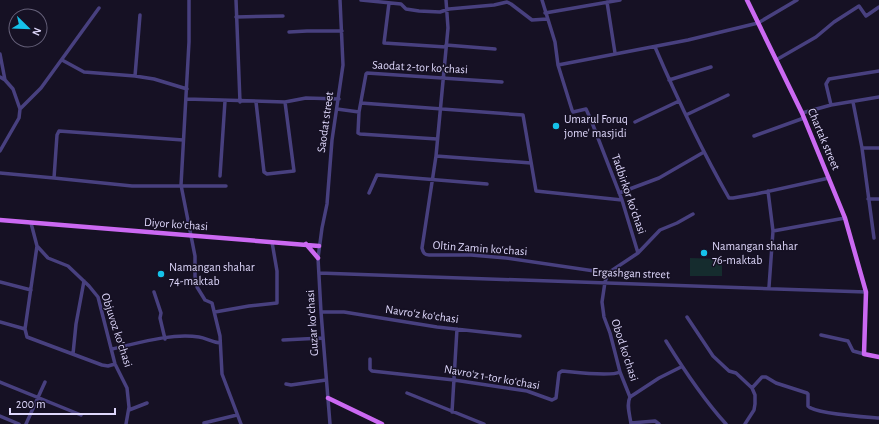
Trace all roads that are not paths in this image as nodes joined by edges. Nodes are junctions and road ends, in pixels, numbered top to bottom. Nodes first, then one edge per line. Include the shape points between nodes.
1 (189, 0) edge
2 (236, 0) edge
3 (340, 0) edge
4 (361, 0) edge
5 (446, 0) edge
6 (542, 0) edge
7 (620, 0) edge
8 (747, 0) edge
9 (797, 0) edge
10 (607, 2) junction
11 (389, 3) junction
12 (879, 7) edge
13 (99, 8) dead end
14 (447, 10) junction
15 (545, 13) junction
16 (140, 15) dead end
17 (283, 16) dead end
18 (236, 17) junction
19 (547, 19) junction
20 (758, 23) junction
21 (342, 31) junction
22 (289, 32) dead end
23 (446, 46) junction
24 (655, 46) junction
25 (495, 49) dead end
26 (615, 53) junction
27 (0, 54) edge
28 (62, 60) junction
29 (776, 60) junction
30 (558, 64) junction
31 (711, 67) dead end
32 (879, 71) edge
33 (135, 76) junction
34 (0, 77) edge
35 (443, 78) junction
36 (5, 80) junction
37 (670, 80) junction
38 (502, 82) dead end
39 (187, 89) junction
40 (728, 95) dead end
41 (879, 97) edge
42 (186, 99) junction
43 (339, 99) junction
44 (224, 101) junction
45 (679, 101) junction
46 (240, 102) junction
47 (256, 102) junction
48 (285, 102) junction
49 (853, 102) junction
50 (360, 103) junction
51 (831, 106) junction
52 (20, 109) junction
53 (337, 109) junction
54 (440, 109) junction
55 (359, 112) junction
56 (802, 113) junction
57 (686, 115) junction
58 (804, 118) junction
59 (635, 122) dead end
60 (754, 136) dead end
61 (437, 139) junction
62 (183, 140) junction
63 (862, 148) junction
64 (879, 148) edge
65 (0, 151) edge
66 (704, 152) junction
67 (436, 156) junction
68 (531, 164) junction
69 (0, 173) edge
70 (220, 176) dead end
71 (54, 178) junction
72 (829, 178) junction
73 (432, 180) junction
74 (487, 184) dead end
75 (181, 185) junction
76 (226, 186) dead end
77 (768, 191) junction
78 (369, 193) dead end
79 (619, 193) junction
80 (868, 199) junction
81 (879, 199) edge
82 (622, 200) junction
83 (693, 214) dead end
84 (845, 218) junction
85 (0, 220) edge
86 (31, 223) junction
87 (773, 231) junction
88 (191, 235) junction
89 (874, 238) dead end
90 (272, 242) junction
91 (306, 244) junction
92 (37, 246) junction
93 (320, 246) junction
94 (638, 253) junction
95 (318, 258) junction
96 (319, 273) junction
97 (608, 273) junction
98 (84, 281) junction
99 (0, 282) edge
100 (605, 282) junction
101 (769, 287) junction
102 (31, 290) junction
103 (154, 292) dead end
104 (866, 292) junction
105 (215, 312) junction
106 (321, 312) junction
107 (687, 317) dead end
108 (0, 322) edge
109 (25, 329) junction
110 (457, 329) junction
111 (520, 336) dead end
112 (821, 336) dead end
113 (322, 338) junction
114 (165, 339) junction
115 (283, 340) dead end
116 (666, 341) dead end
117 (220, 343) junction
118 (112, 349) junction
119 (73, 354) junction
120 (864, 354) junction
121 (879, 357) edge
122 (370, 359) dead end
123 (115, 364) junction
124 (681, 367) junction
125 (620, 372) junction
126 (326, 380) junction
127 (454, 380) junction
128 (0, 382) edge
129 (45, 382) dead end
130 (286, 384) dead end
131 (752, 388) junction
132 (406, 394) dead end
133 (38, 397) junction
134 (630, 397) junction
135 (328, 398) junction
136 (147, 403) dead end
137 (129, 410) junction
138 (452, 412) junction
139 (81, 415) dead end
140 (236, 415) junction
141 (0, 416) edge
142 (879, 418) edge
143 (19, 424) edge
144 (26, 424) edge
145 (126, 424) edge
146 (204, 424) edge
147 (241, 424) edge
148 (330, 424) edge
149 (382, 424) edge
150 (484, 424) edge
151 (631, 424) edge
152 (659, 424) edge
153 (726, 424) edge
154 (745, 424) edge

1 - 39 street
2 - 18 street
3 - 21 street, Saodat street
4 - 11 street
5 - 14 street
6 - 15 street, Tadbirkor koʻchasi
7 - 10 street
8 - 20 main road, Chartak street
9 - 20 street
10 - 15 street
10 - 26 street
11 - 14 street via 401,4 406,9 419,11
11 - 23 street via 384,43
12 - 29 street via 866,16 859,6 834,22 816,38
13 - 28 street
14 - 19 street via 507,2 532,20
14 - 23 street
15 - 19 street, Tadbirkor koʻchasi
16 - 33 street
17 - 18 street
18 - 46 street
19 - 30 street, Tadbirkor koʻchasi via 555,42
20 - 24 street
20 - 29 main road, Chartak street
21 - 22 street
21 - 43 street, Saodat street via 343,65
23 - 25 street
23 - 35 street
24 - 26 street
24 - 37 street
26 - 30 street
27 - 36 street
28 - 33 street via 84,72
28 - 52 street via 41,88
29 - 56 main road, Chartak street
30 - 79 street, Tadbirkor koʻchasi via 572,110 577,112 586,109
31 - 37 street
32 - 51 street via 829,79 826,84
33 - 39 street
34 - 36 street
35 - 38 street, Saodat 2-tor koʻchasi
35 - 50 street, Saodat 2-tor koʻchasi via 367,72
35 - 54 street
36 - 52 street via 13,89
37 - 45 street
39 - 42 street
40 - 57 street
41 - 49 street
42 - 44 street
42 - 62 street
43 - 48 street via 306,98
43 - 53 street, Saodat street
44 - 46 street
44 - 70 street
45 - 57 street
45 - 59 street
46 - 47 street
47 - 48 street
47 - 48 street via 264,172 267,174 294,171
49 - 51 street
49 - 63 street
50 - 54 street
50 - 55 street
51 - 56 street
52 - 65 street via 16,125
53 - 55 street
53 - 93 street, Saodat street
54 - 61 street
54 - 68 street via 523,115
55 - 61 street via 357,132 360,134
56 - 58 main road, Chartak street
57 - 66 street
58 - 60 street
58 - 72 main road, Chartak street
61 - 67 street
62 - 71 street via 59,131
62 - 75 street
63 - 64 street
63 - 80 street
66 - 77 street via 729,198
66 - 79 street via 659,178
67 - 68 street
67 - 73 street
68 - 82 street via 536,191
69 - 71 street
71 - 75 street via 132,186
72 - 77 street
72 - 84 main road, Chartak street
73 - 74 street
73 - 78 street via 377,175
73 - 97 street, Oltin Zamin koʻchasi via 422,248 426,255 506,258
75 - 76 street
75 - 88 street
77 - 87 street
79 - 82 street, Tadbirkor koʻchasi
80 - 81 street
80 - 89 street
82 - 94 street, Tadbirkor koʻchasi
83 - 94 street via 660,230
84 - 87 street
84 - 104 main road, Chartak street
85 - 86 main road, Diyor koʻchasi
86 - 88 main road, Diyor koʻchasi
86 - 92 street
87 - 101 street
88 - 90 main road, Diyor koʻchasi
88 - 105 street via 197,290 205,300 212,303
90 - 91 main road, Diyor koʻchasi
90 - 105 street via 277,271 277,303
91 - 93 main road, Diyor koʻchasi
91 - 95 main road
92 - 98 street, Objuvoz koʻchasi via 48,258 66,265
92 - 102 street
93 - 95 street, Guzar koʻchasi
94 - 97 street, Tadbirkor koʻchasi
95 - 96 street, Guzar koʻchasi
96 - 100 street, Ergashgan street
96 - 106 street, Guzar koʻchasi
97 - 100 street
98 - 118 street, Objuvoz koʻchasi via 98,297
98 - 119 street
99 - 102 street
100 - 101 street, Ergashgan street
100 - 125 street, Obod koʻchasi via 602,308
101 - 104 street, Ergashgan street
102 - 109 street
103 - 114 street via 161,313
104 - 120 main road
105 - 117 street
106 - 110 street, Navroʻz koʻchasi via 344,312
106 - 113 street, Guzar koʻchasi
107 - 131 street via 714,356
108 - 109 street
109 - 119 street via 30,338
110 - 111 street, Navroʻz koʻchasi
110 - 127 street
112 - 120 street via 848,341 853,351
113 - 115 street
113 - 126 street, Guzar koʻchasi
114 - 117 street via 200,337
114 - 118 street
116 - 124 street
117 - 140 street via 222,374
118 - 123 street, Objuvoz koʻchasi
119 - 123 street via 102,365
120 - 121 main road
122 - 127 street, Navroʻz 1-tor koʻchasi via 369,366 372,371
123 - 137 street, Objuvoz koʻchasi via 127,388
124 - 134 street
124 - 153 street
125 - 127 street, Navroʻz 1-tor koʻchasi via 602,374 562,371 559,373 554,400 527,391
125 - 134 street, Obod koʻchasi
126 - 130 street
126 - 135 street, Guzar koʻchasi
127 - 138 street
128 - 133 street
129 - 133 street
131 - 142 street via 762,377 766,377 807,393 808,406 812,409
131 - 154 street via 755,395 754,410
132 - 138 street
133 - 139 street
133 - 144 street
134 - 151 street, Obod koʻchasi via 628,408
135 - 148 street, Guzar koʻchasi
135 - 149 main road
136 - 137 street
137 - 145 street, Objuvoz koʻchasi
138 - 150 street
140 - 146 street
140 - 147 street
141 - 143 street
151 - 152 street via 655,421

